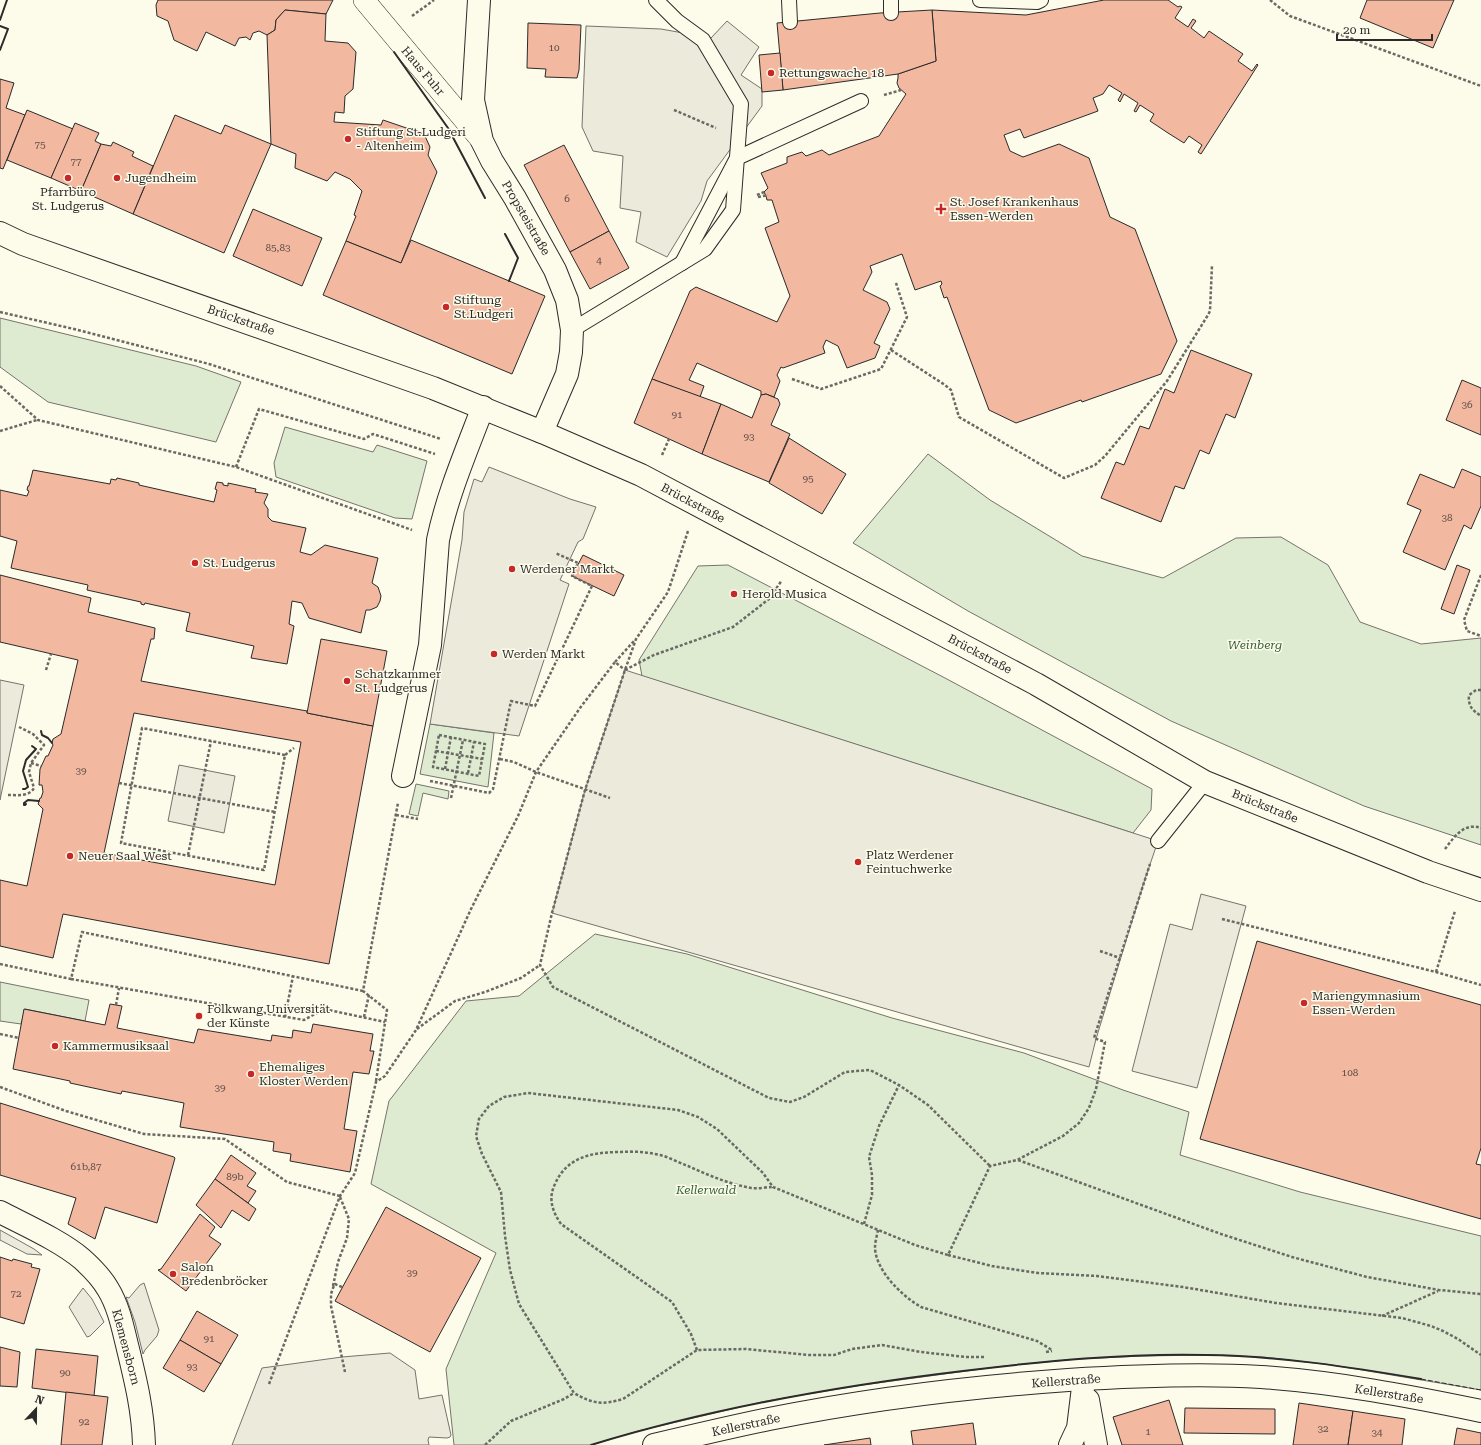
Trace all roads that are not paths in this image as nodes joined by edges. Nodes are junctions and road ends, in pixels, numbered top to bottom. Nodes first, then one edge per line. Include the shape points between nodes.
1 (364, 0) edge
2 (479, 0) edge
3 (656, 0) edge
4 (789, 0) edge
5 (980, 0) edge
6 (1041, 0) edge
7 (790, 22) dead end
8 (861, 101) dead end
9 (482, 141) junction
10 (736, 158) junction
11 (0, 233) edge
12 (0, 243) edge
13 (23, 244) junction
14 (682, 264) junction
15 (572, 330) junction
16 (483, 407) junction
17 (542, 432) junction
18 (403, 776) road end
19 (1205, 782) junction
20 (1158, 841) dead end
21 (1472, 887) edge
22 (0, 1212) edge
23 (1084, 1379) junction
24 (1481, 1411) edge
25 (144, 1445) edge
26 (654, 1445) edge
27 (1070, 1445) edge
28 (1096, 1445) edge

1 - 9 street, Haus Fuhr
2 - 9 street, Propsteistraße via 473,100
3 - 10 lane via 677,21 703,40 741,104
4 - 7 lane
5 - 6 lane
8 - 10 lane
9 - 15 street, Propsteistraße via 555,270 567,300
10 - 14 lane
10 - 14 lane via 733,210 705,249
11 - 13 street, Brückstraße
12 - 13 street
13 - 16 street, Brückstraße
14 - 15 lane
15 - 17 street, Propsteistraße via 567,374
16 - 17 street, Brückstraße
16 - 18 street via 467,448 438,540 430,645
17 - 19 street, Brückstraße via 641,475 697,504 1036,684
19 - 20 lane
19 - 21 street, Brückstraße via 1428,872
22 - 25 street, Klemensborn via 80,1257 95,1271 108,1289 122,1322 136,1382 143,1421
23 - 24 street, Kellerstraße via 1144,1376 1261,1377 1329,1384
23 - 26 street, Kellerstraße via 935,1392 864,1402 769,1419
23 - 27 street via 1078,1428
23 - 28 street

